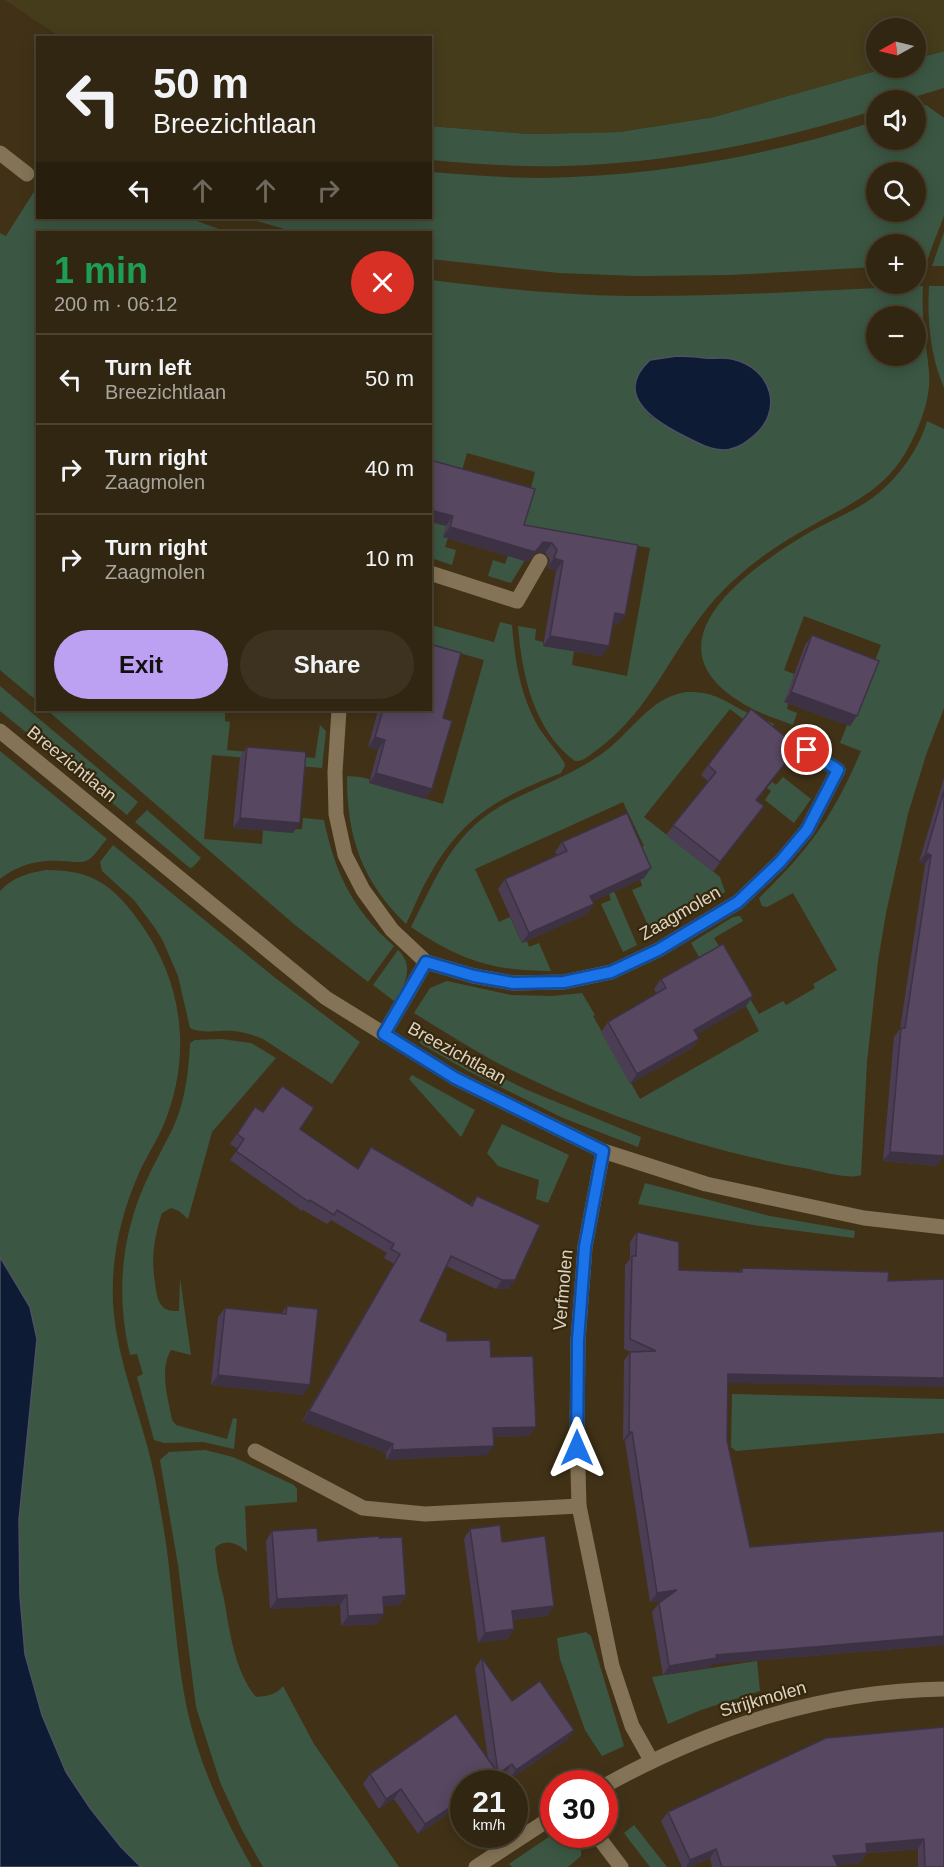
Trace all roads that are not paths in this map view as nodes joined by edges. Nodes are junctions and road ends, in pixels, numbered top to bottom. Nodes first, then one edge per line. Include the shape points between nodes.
1 (0, 153) edge
2 (27, 174) dead end
3 (540, 561) edge
4 (432, 574) edge
5 (339, 711) edge
6 (0, 731) edge
7 (791, 740) edge
8 (426, 962) junction
9 (384, 1034) junction
10 (603, 1151) junction
11 (944, 1227) edge
12 (255, 1451) dead end
13 (579, 1506) junction
14 (944, 1689) edge
15 (651, 1760) junction
16 (618, 1778) edge
17 (540, 1825) edge
18 (607, 1848) edge
19 (476, 1867) edge
20 (621, 1867) edge

1 - 2 street
3 - 4 street via 517,602
5 - 8 street, Zaagmolen via 336,814 345,855 363,890 392,930
6 - 9 street, Breezichtlaan via 326,998
7 - 8 street, Zaagmolen via 838,770 807,830 738,902 658,950 611,972 564,982 513,983
8 - 9 street
9 - 10 street, Breezichtlaan via 455,1078
10 - 11 street, Breezichtlaan via 706,1184 799,1205 864,1218
10 - 13 street, Verfmolen via 585,1247 578,1340
12 - 13 street via 363,1508 425,1514
13 - 15 street, Verfmolen via 612,1666 632,1726
14 - 15 street, Strijkmolen via 907,1690 797,1708 745,1722
15 - 16 street, Strijkmolen
17 - 19 street
18 - 20 street

